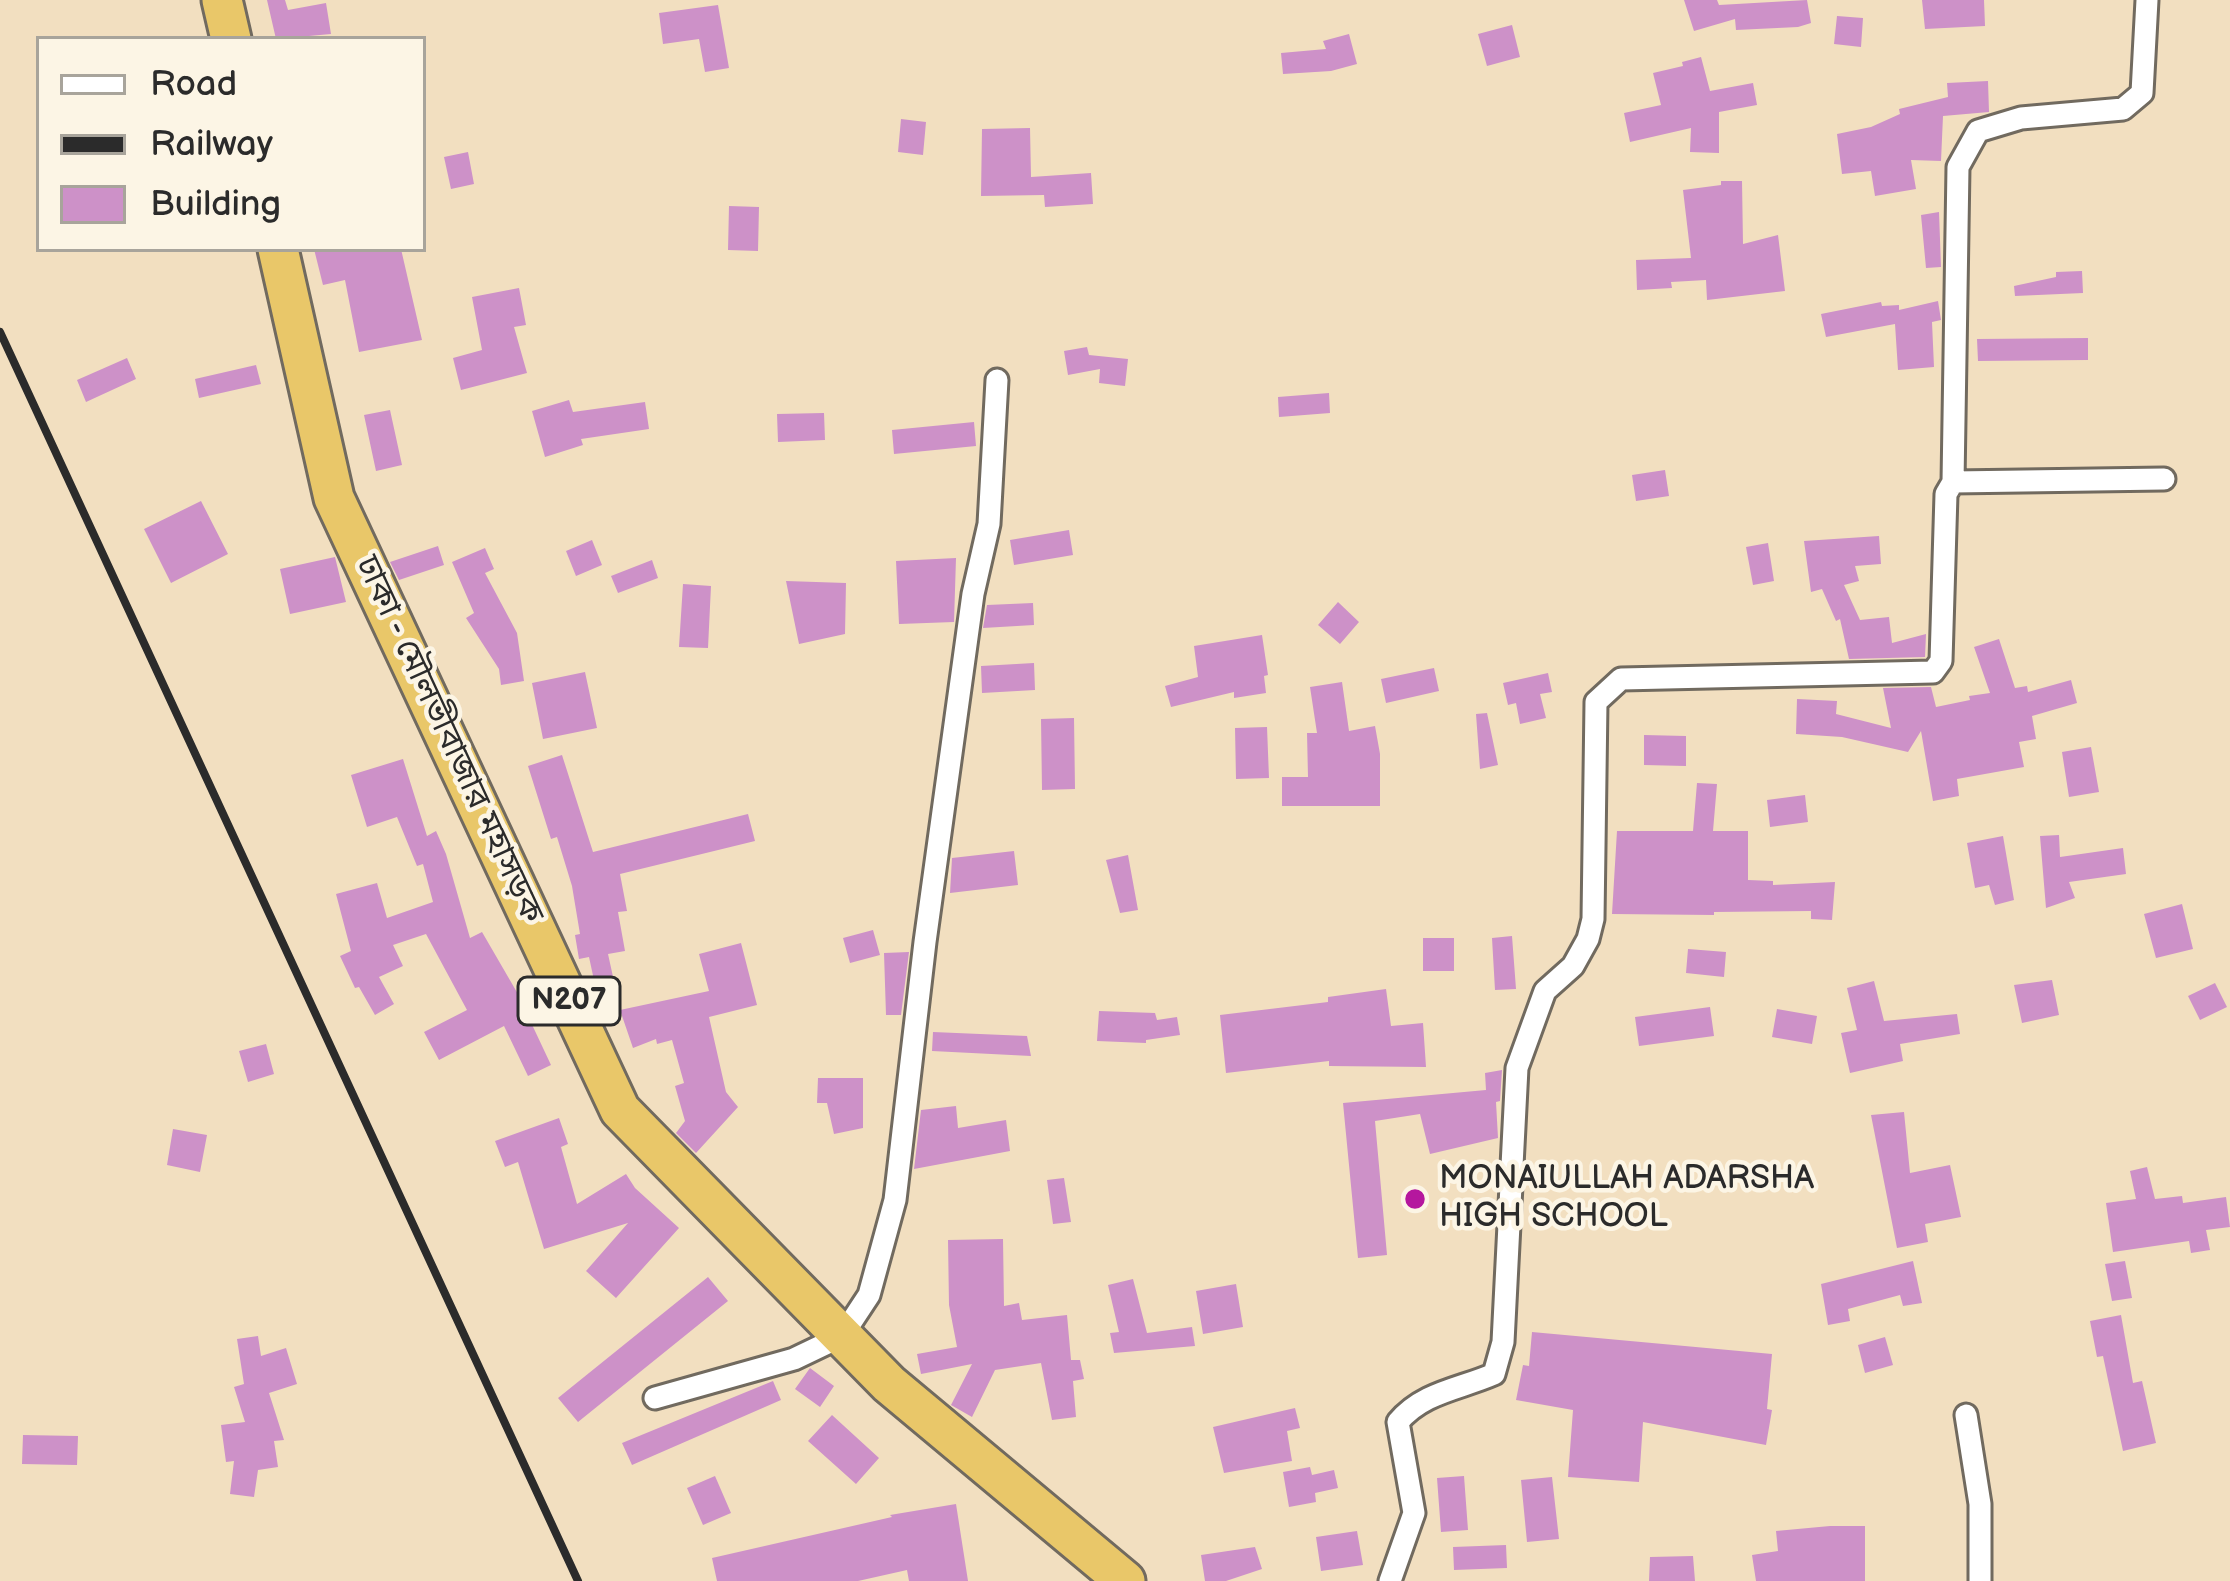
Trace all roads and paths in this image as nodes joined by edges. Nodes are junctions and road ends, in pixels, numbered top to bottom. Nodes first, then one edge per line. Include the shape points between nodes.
1 (222, 0) edge
2 (2147, 0) edge
3 (230, 36) edge
4 (279, 252) edge
5 (997, 380) dead end
6 (2164, 479) dead end
7 (1953, 482) junction
8 (842, 1336) junction
9 (655, 1398) dead end
10 (1966, 1415) dead end
11 (1125, 1581) edge
12 (1390, 1581) edge
13 (1980, 1581) edge

1 - 3 highway
2 - 7 street via 2142,93 2123,109 2020,118 1978,131 1958,167
4 - 8 highway, ঢাকা - মৌলভীবাজার মহাসড়ক / N207 via 334,498 620,1110
5 - 8 street via 989,524 895,1200 869,1295
6 - 7 street
7 - 12 street via 1946,494 1941,661 1933,672 1621,679 1596,702 1593,919 1573,966 1545,991 1517,1068 1503,1342 1494,1374 1433,1394 1398,1421 1414,1513
8 - 9 street
8 - 11 highway, ঢাকা - মৌলভীবাজার মহাসড়ক / N207
10 - 13 street

